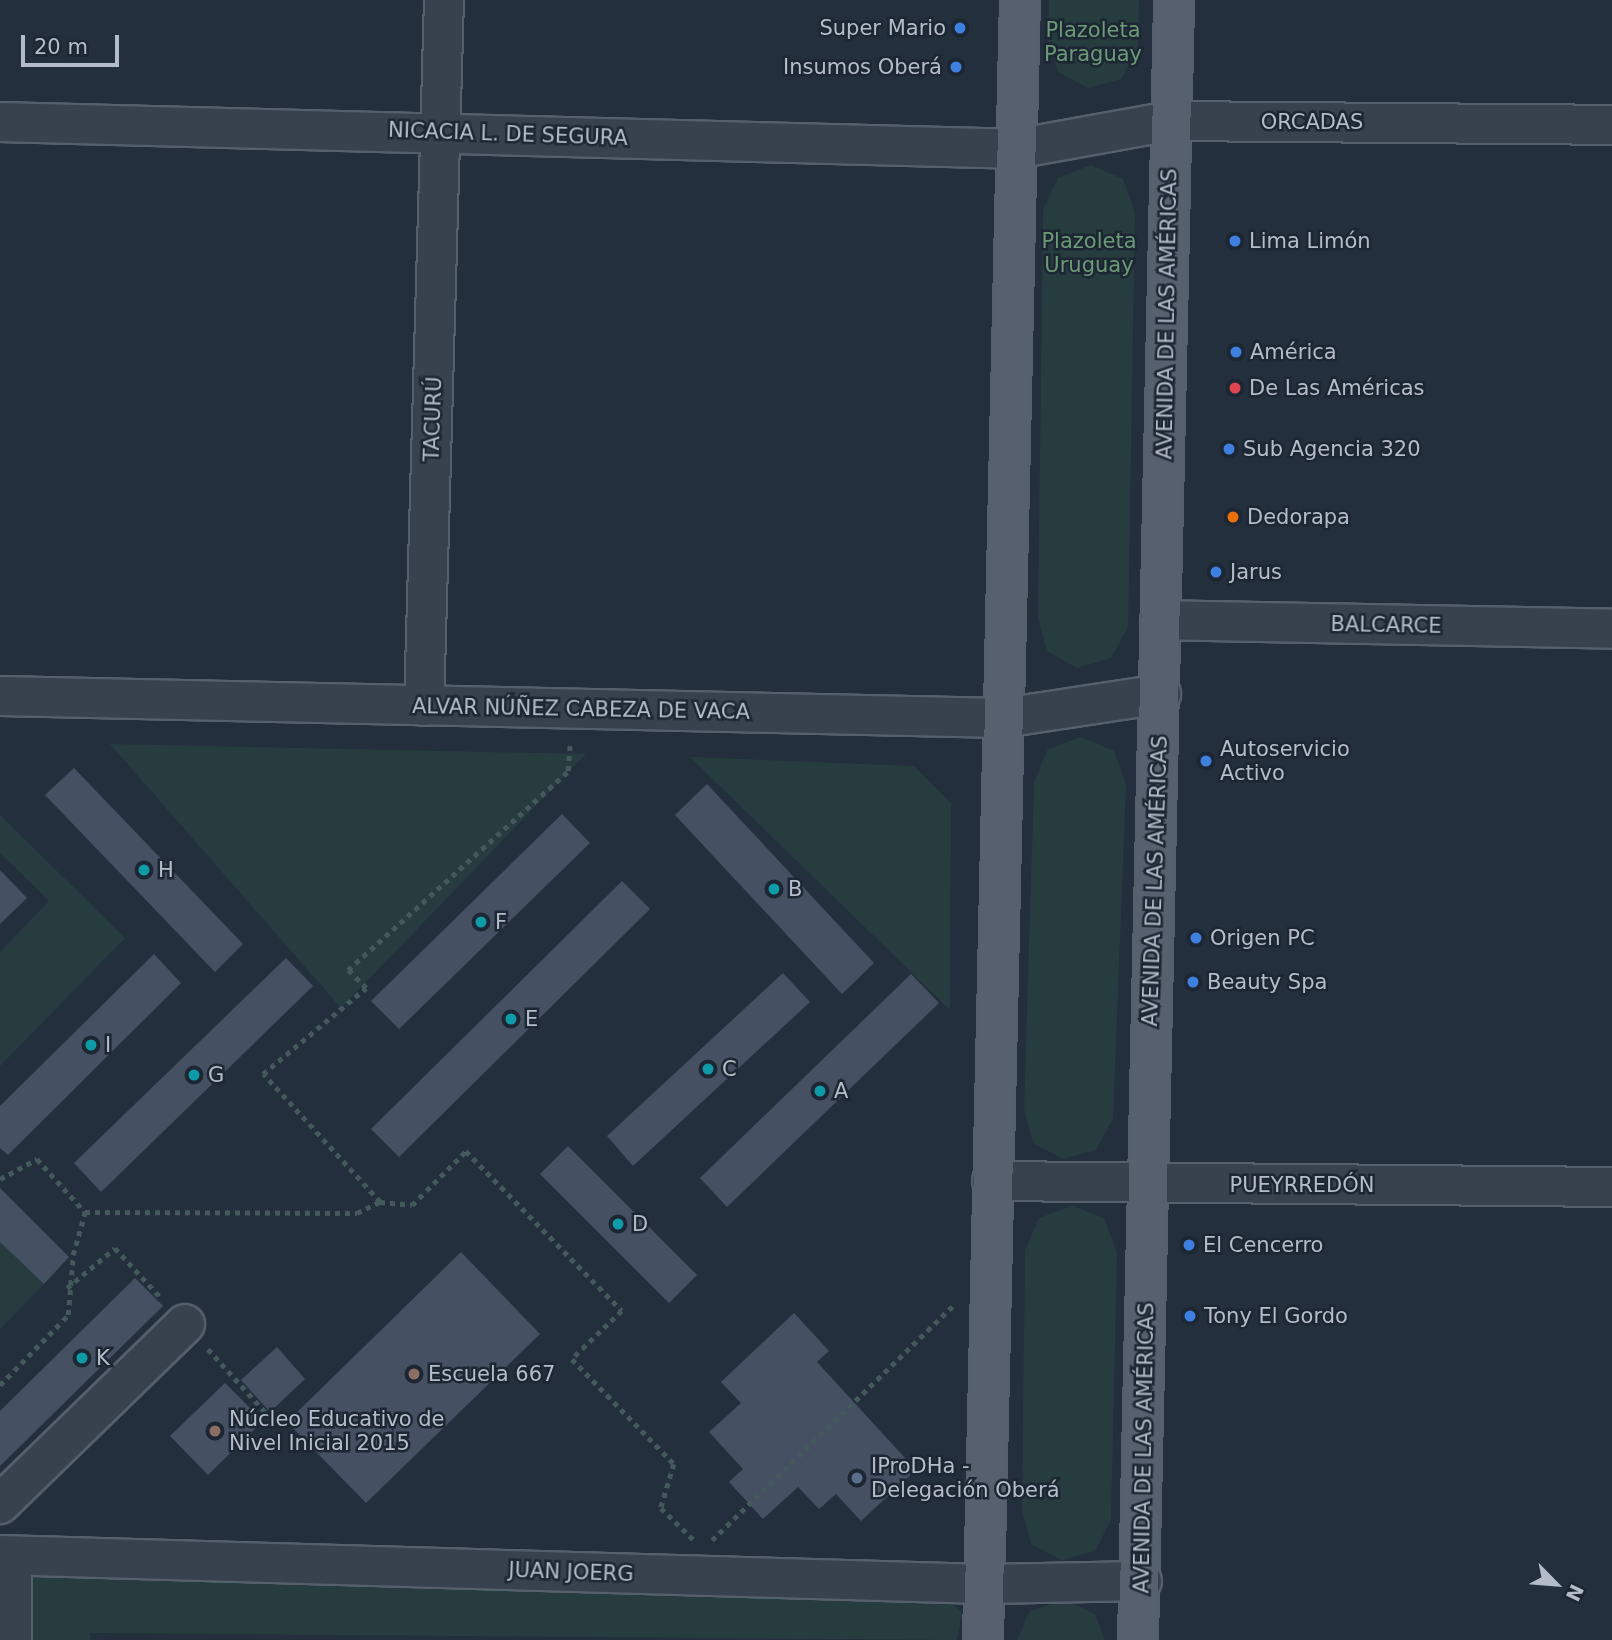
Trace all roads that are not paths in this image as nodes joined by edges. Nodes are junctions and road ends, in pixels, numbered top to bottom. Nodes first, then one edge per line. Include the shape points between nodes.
1 (444, 0) edge
2 (1020, 0) edge
3 (1174, 0) edge
4 (1171, 121) junction
5 (0, 122) edge
6 (1612, 125) edge
7 (441, 132) junction
8 (1015, 149) junction
9 (1160, 620) junction
10 (1612, 629) edge
11 (1161, 694) junction
12 (0, 696) edge
13 (424, 706) junction
14 (1003, 718) junction
15 (992, 1181) junction
16 (1148, 1183) junction
17 (1612, 1187) edge
18 (185, 1324) dead end
19 (0, 1504) edge
20 (6, 1555) edge
21 (1142, 1581) junction
22 (984, 1584) junction
23 (12, 1640) edge
24 (983, 1640) edge
25 (1138, 1640) edge

1 - 7 street, TACURÚ
2 - 8 main road
3 - 4 main road, AVENIDA DE LAS AMÉRICAS
4 - 6 street, ORCADAS
4 - 8 street, ORCADAS
4 - 9 main road, AVENIDA DE LAS AMÉRICAS
5 - 7 street, NICACIA L. DE SEGURA
7 - 8 street, NICACIA L. DE SEGURA
7 - 13 street, TACURÚ
8 - 14 main road
9 - 10 street, BALCARCE
9 - 11 main road, AVENIDA DE LAS AMÉRICAS
11 - 14 street, ALVAR NÚÑEZ CABEZA DE VACA
11 - 16 main road, AVENIDA DE LAS AMÉRICAS
12 - 13 street, ALVAR NÚÑEZ CABEZA DE VACA
13 - 14 street, ALVAR NÚÑEZ CABEZA DE VACA
14 - 15 main road
15 - 16 street, PUEYRREDÓN
15 - 22 main road
16 - 17 street, PUEYRREDÓN
16 - 21 main road, AVENIDA DE LAS AMÉRICAS
18 - 19 street
20 - 22 street, JUAN JOERG
20 - 23 street
21 - 22 street, JUAN JOERG
21 - 25 main road, AVENIDA DE LAS AMÉRICAS
22 - 24 main road

